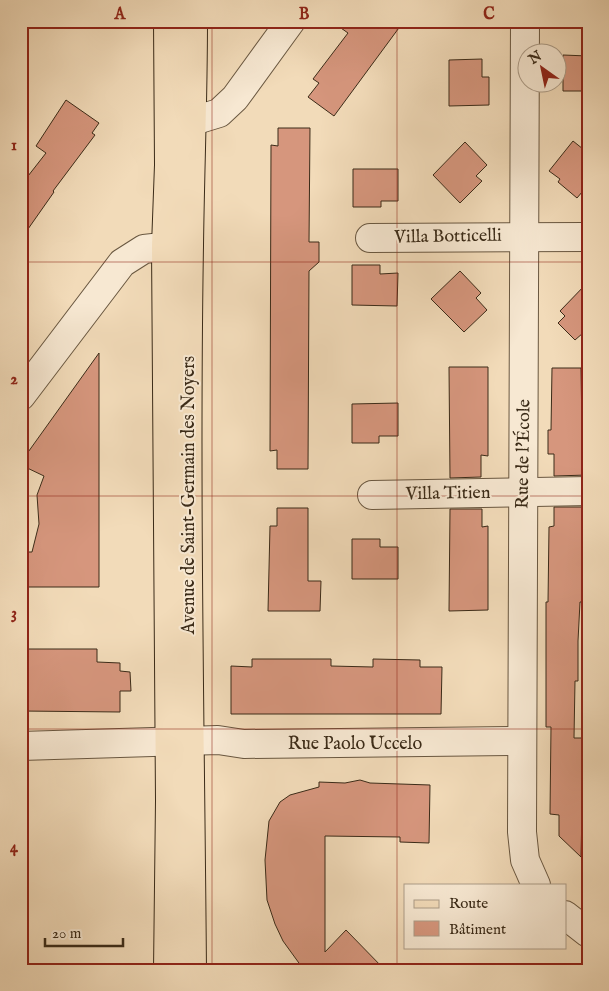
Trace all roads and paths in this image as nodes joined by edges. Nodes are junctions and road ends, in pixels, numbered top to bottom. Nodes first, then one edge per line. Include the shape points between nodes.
1 (168, 21) edge
2 (193, 21) edge
3 (291, 21) edge
4 (525, 21) edge
5 (193, 121) junction
6 (526, 236) junction
7 (588, 237) edge
8 (370, 238) dead end
9 (177, 245) junction
10 (21, 396) edge
11 (588, 491) edge
12 (524, 492) junction
13 (372, 495) dead end
14 (178, 741) junction
15 (522, 741) junction
16 (21, 746) edge
17 (536, 884) edge
18 (566, 916) edge
19 (588, 933) edge
20 (168, 970) edge
21 (192, 970) edge

1 - 9 main road, Avenue de Saint-Germain des Noyers via 169,165
2 - 5 main road, Avenue de Saint-Germain des Noyers
3 - 5 street via 235,98 219,113
4 - 6 street, Rue de l'École
5 - 9 main road, Avenue de Saint-Germain des Noyers
6 - 7 street, Villa Botticelli
6 - 8 street, Villa Botticelli
6 - 12 street, Rue de l'École
9 - 10 street via 144,249 122,263
9 - 14 main road, Avenue de Saint-Germain des Noyers
11 - 12 street, Villa Titien
12 - 13 street, Villa Titien
12 - 15 street, Rue de l'École
14 - 15 street, Rue Paolo Uccelo via 218,740 244,744
14 - 16 street, Rue Paolo Uccelo
14 - 20 main road, Avenue de Saint-Germain des Noyers
14 - 21 main road, Avenue de Saint-Germain des Noyers
15 - 17 street, Rue de l'École via 522,832 525,860
18 - 19 street

